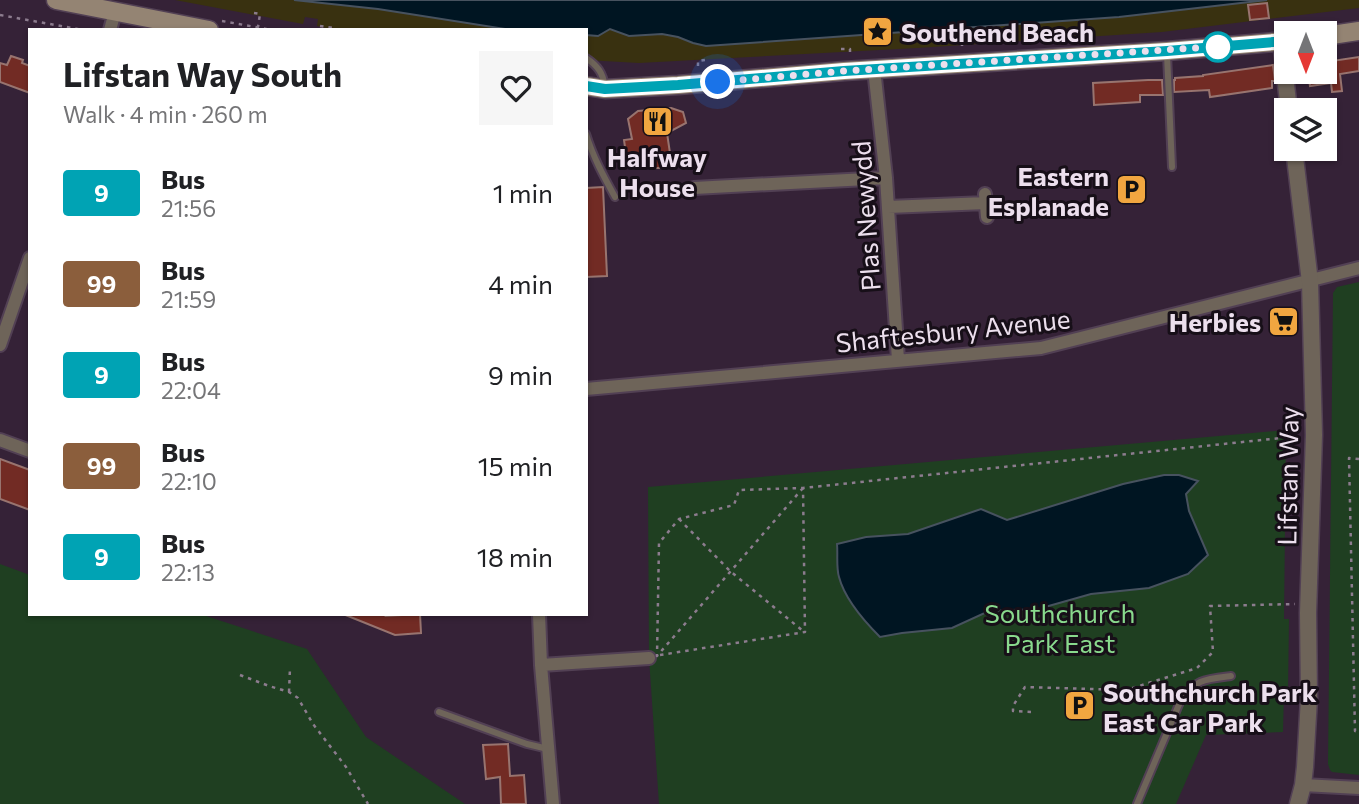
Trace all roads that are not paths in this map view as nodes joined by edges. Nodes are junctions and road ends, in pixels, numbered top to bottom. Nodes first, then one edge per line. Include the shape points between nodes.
1 (56, 0) edge
2 (115, 12) junction
3 (111, 28) edge
4 (199, 28) edge
5 (1359, 31) edge
6 (1337, 34) edge
7 (1274, 42) edge
8 (1167, 51) junction
9 (588, 60) edge
10 (874, 69) junction
11 (588, 86) edge
12 (605, 89) junction
13 (588, 141) edge
14 (1295, 161) edge
15 (1172, 167) dead end
16 (886, 178) junction
17 (694, 188) dead end
18 (615, 197) dead end
19 (888, 208) junction
20 (987, 217) dead end
21 (28, 264) edge
22 (1359, 268) edge
23 (1310, 282) junction
24 (0, 345) edge
25 (898, 360) junction
26 (588, 389) edge
27 (0, 440) edge
28 (28, 450) edge
29 (539, 616) edge
30 (653, 657) road end
31 (541, 665) junction
32 (1231, 676) dead end
33 (439, 712) dead end
34 (548, 749) junction
35 (1303, 785) junction
36 (1359, 788) edge
37 (553, 804) edge
38 (1137, 804) edge
39 (1298, 804) edge

1 - 2 main road
2 - 3 street
2 - 4 main road
5 - 6 main road
7 - 8 main road
8 - 10 main road
8 - 15 lane
9 - 12 lane via 600,69
10 - 12 main road
10 - 16 street, Plas Newydd
11 - 12 main road
13 - 18 lane
14 - 23 street, Lifstan Way
16 - 17 street
16 - 19 street, Plas Newydd
19 - 20 street via 986,198
19 - 25 street, Plas Newydd
21 - 24 street
22 - 23 street, Shaftesbury Avenue
23 - 25 street, Shaftesbury Avenue via 1041,348
23 - 35 street, Lifstan Way via 1314,435
25 - 26 street, Shaftesbury Avenue
27 - 28 street
29 - 31 street
30 - 31 street
31 - 34 street
32 - 38 lane via 1198,681 1185,694
33 - 34 lane
34 - 37 street
35 - 36 street
35 - 39 street, Lifstan Way

